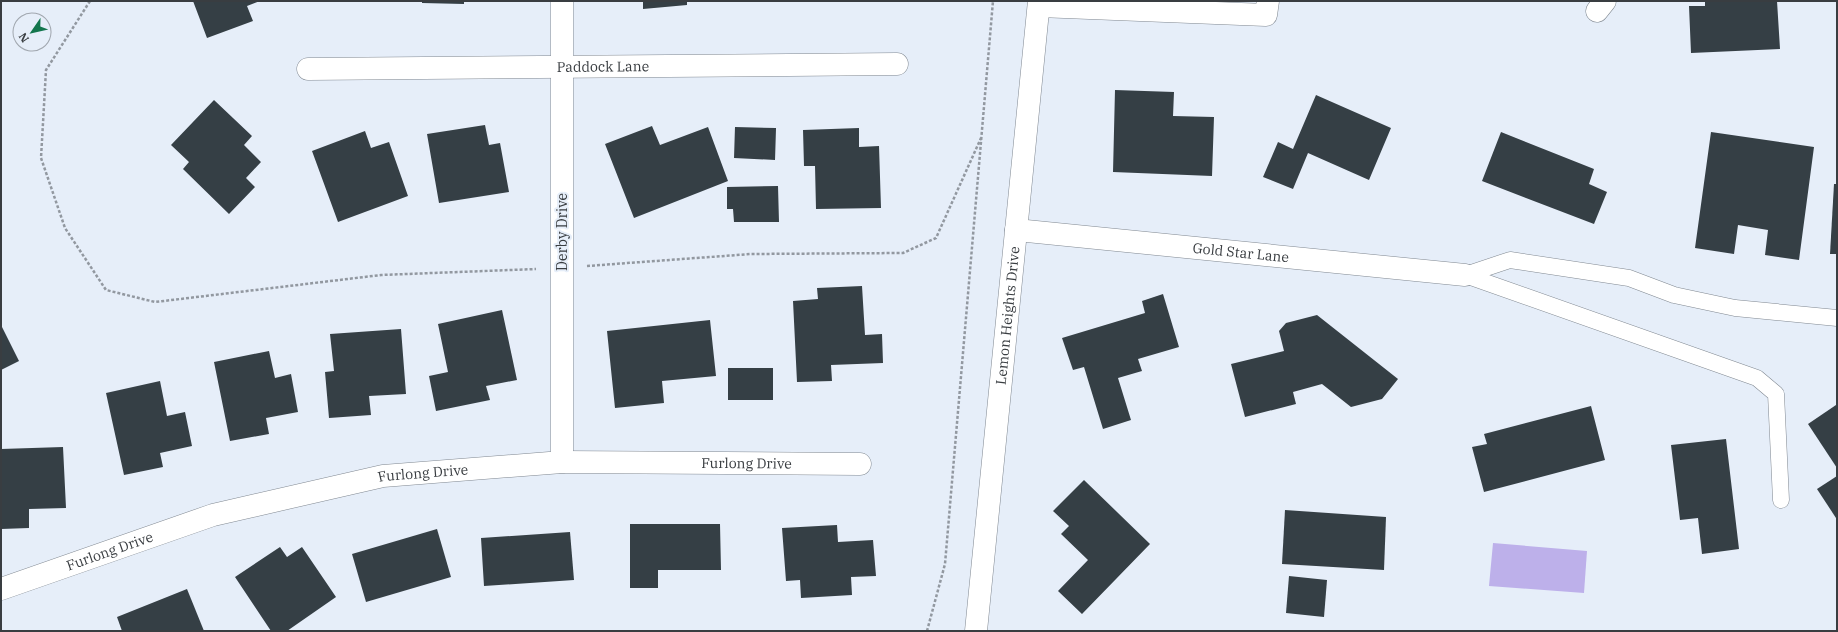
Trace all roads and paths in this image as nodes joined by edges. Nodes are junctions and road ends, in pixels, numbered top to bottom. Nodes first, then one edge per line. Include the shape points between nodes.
1 (90, 1) edge
2 (562, 1) edge
3 (993, 1) edge
4 (1268, 1) edge
5 (1039, 4) edge
6 (897, 64) dead end
7 (563, 67) junction
8 (308, 69) dead end
9 (981, 138) junction
10 (1016, 230) junction
11 (562, 268) junction
12 (1465, 275) junction
13 (1837, 318) edge
14 (562, 462) junction
15 (860, 464) dead end
16 (1781, 500) dead end
17 (1, 589) edge
18 (927, 631) edge
19 (976, 631) edge

1 - 11 path via 46,70 41,158 65,228 106,290 155,302 381,275
2 - 7 street, Derby Drive
3 - 9 path
4 - 5 street via 1266,15
5 - 10 street, Lemon Heights Drive
6 - 7 street, Paddock Lane
7 - 8 street, Paddock Lane
7 - 11 street, Derby Drive
9 - 11 path via 936,238 903,252 751,254
9 - 18 path via 945,564
10 - 12 street, Gold Star Lane
10 - 19 street, Lemon Heights Drive
11 - 14 street, Derby Drive
12 - 13 lane via 1510,260 1629,278 1674,295 1735,308
12 - 16 lane via 1757,378 1776,394
14 - 15 street, Furlong Drive
14 - 17 street, Furlong Drive via 375,478 213,515

